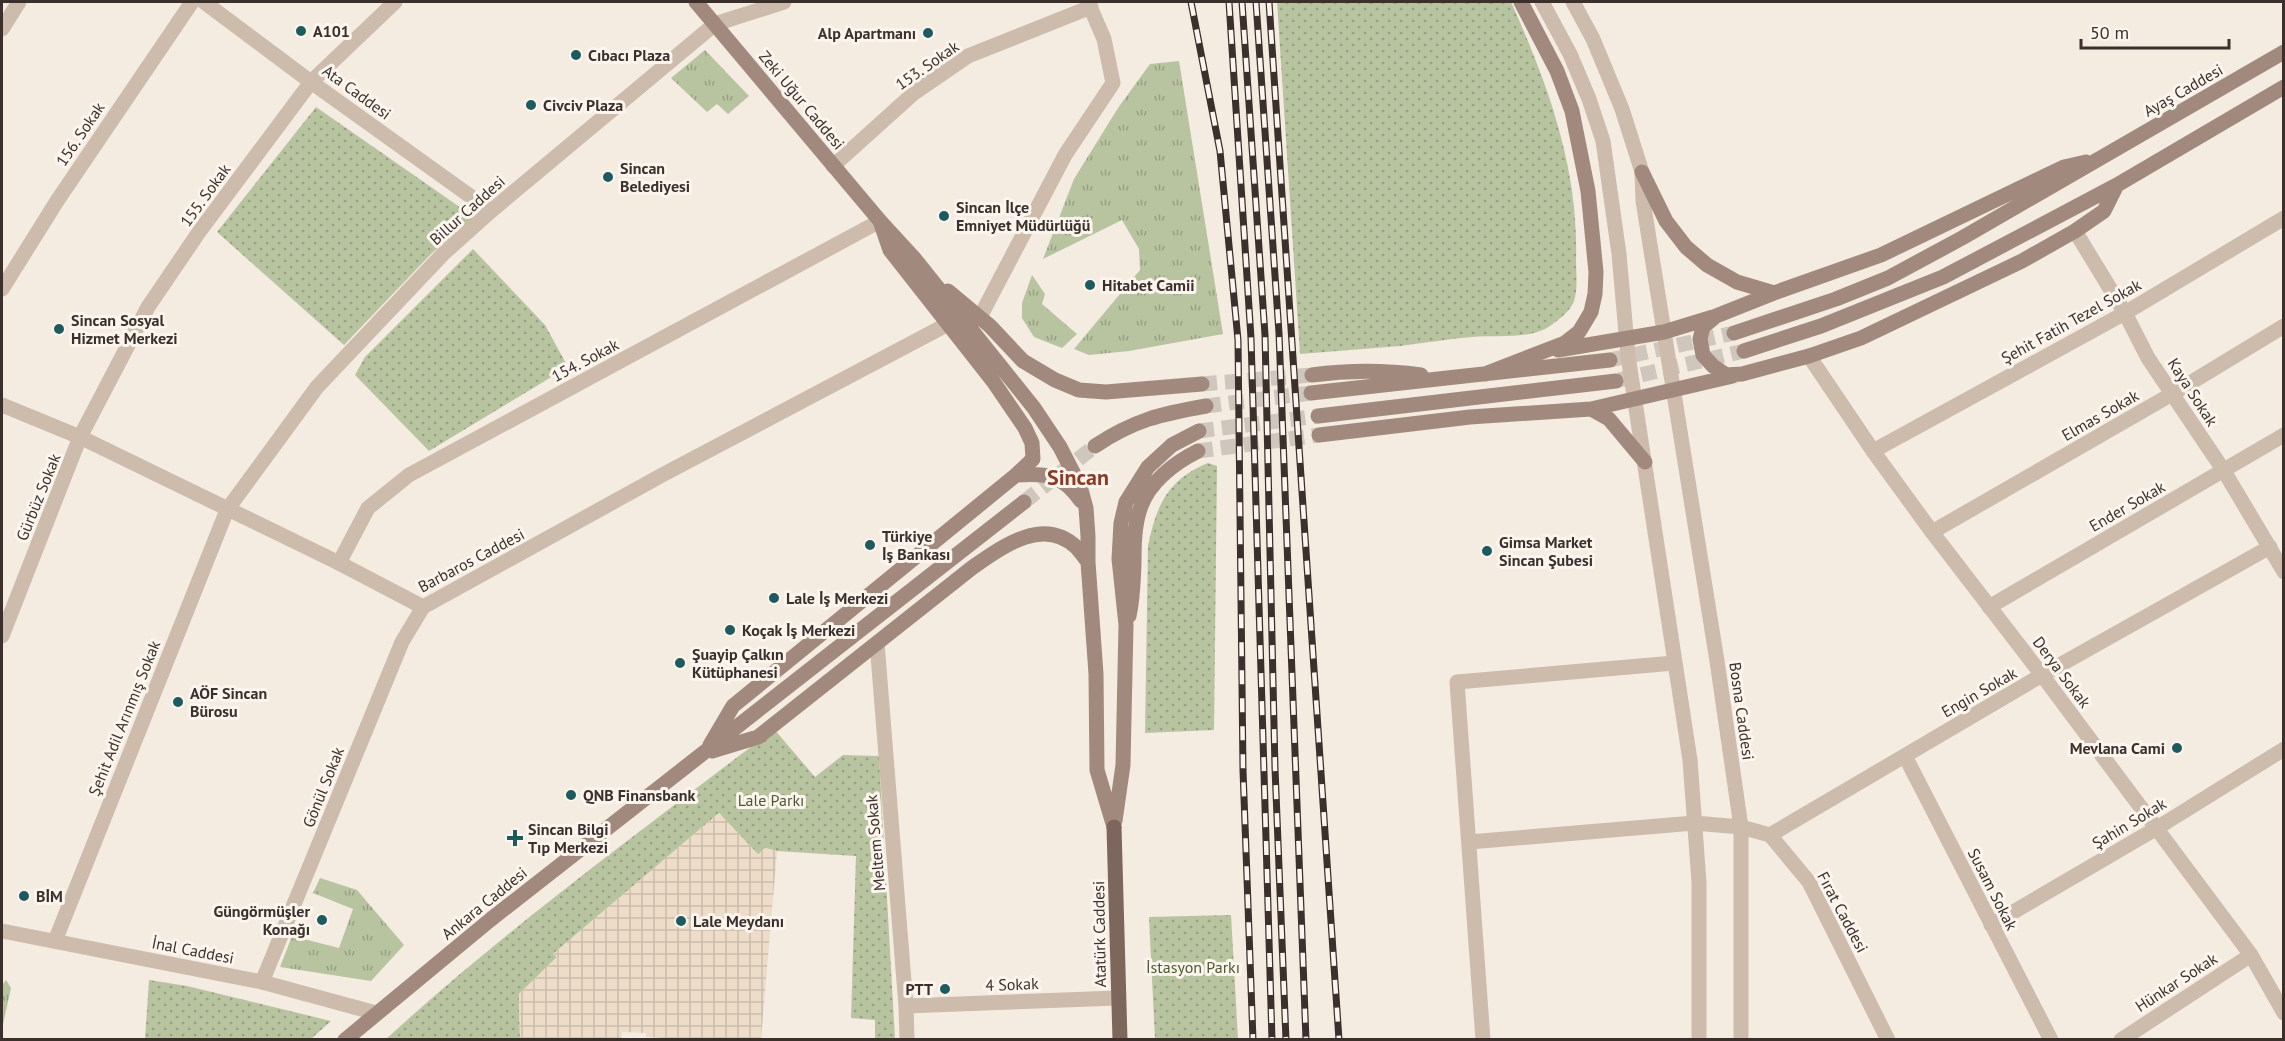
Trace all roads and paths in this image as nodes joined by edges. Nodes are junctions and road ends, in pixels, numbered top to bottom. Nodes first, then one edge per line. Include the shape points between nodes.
1 (20, 2) edge
2 (192, 2) edge
3 (204, 2) edge
4 (395, 2) edge
5 (696, 2) edge
6 (784, 2) edge
7 (1521, 2) edge
8 (1542, 2) edge
9 (1573, 2) edge
10 (1090, 4) edge
11 (716, 24) junction
12 (2, 29) edge
13 (2283, 52) edge
14 (312, 82) junction
15 (2283, 87) edge
16 (2101, 159) junction
17 (833, 166) junction
18 (1642, 172) junction
19 (2117, 185) junction
20 (490, 211) junction
21 (2283, 218) edge
22 (880, 221) junction
23 (2075, 231) junction
24 (925, 272) junction
25 (2, 289) edge
26 (1774, 293) junction
27 (2125, 313) junction
28 (1716, 316) junction
29 (980, 317) junction
30 (948, 324) junction
31 (2283, 326) edge
32 (1664, 332) junction
33 (1734, 333) tunnel mouth
34 (1626, 337) junction
35 (1744, 351) tunnel mouth
36 (1543, 352) junction
37 (1809, 356) junction
38 (1610, 360) tunnel mouth
39 (1485, 374) junction
40 (1742, 374) junction
41 (1312, 375) tunnel mouth
42 (1445, 378) junction
43 (1616, 381) tunnel mouth
44 (1202, 384) tunnel mouth
45 (1671, 390) junction
46 (1311, 393) tunnel mouth
47 (2172, 394) junction
48 (1635, 400) junction
49 (2, 405) edge
50 (1206, 406) tunnel mouth
51 (1591, 410) junction
52 (1318, 416) tunnel mouth
53 (1199, 431) tunnel mouth
54 (1319, 435) tunnel mouth
55 (2283, 435) edge
56 (80, 437) junction
57 (1095, 446) tunnel mouth
58 (1198, 451) tunnel mouth
59 (1873, 451) junction
60 (1645, 462) junction
61 (2224, 471) junction
62 (1016, 475) junction
63 (1024, 502) tunnel mouth
64 (1086, 508) junction
65 (227, 510) junction
66 (1932, 532) junction
67 (2270, 547) junction
68 (1088, 562) junction
69 (339, 563) junction
70 (2283, 572) edge
71 (1989, 607) junction
72 (423, 608) junction
73 (1126, 625) junction
74 (2, 636) edge
75 (878, 643) junction
76 (1674, 663) junction
77 (2042, 675) junction
78 (2283, 749) edge
79 (704, 754) junction
80 (1905, 756) junction
81 (1694, 823) junction
82 (1114, 827) junction
83 (1741, 827) junction
84 (2157, 828) junction
85 (1770, 835) junction
86 (1469, 842) junction
87 (1991, 925) junction
88 (2, 932) edge
89 (55, 941) junction
90 (2251, 955) junction
91 (262, 982) junction
92 (1118, 998) junction
93 (906, 1006) junction
94 (2283, 1012) edge
95 (376, 1013) junction
96 (345, 1040) edge
97 (907, 1040) edge
98 (1120, 1040) edge
99 (1483, 1040) edge
100 (1699, 1040) edge
101 (1741, 1040) edge
102 (1888, 1040) edge
103 (2051, 1040) edge
104 (2121, 1040) edge

1 - 12 street
2 - 25 street, 156. Sokak
3 - 14 street, Ata Caddesi
4 - 14 street, 155. Sokak
5 - 11 main road, Zeki Uğur Caddesi
6 - 11 street, Billur Caddesi
7 - 36 main road via 1557,71 1572,111 1588,190 1596,273 1591,312 1579,332
8 - 34 street via 1570,54 1603,141
9 - 18 street, Bosna Caddesi via 1622,110
10 - 17 street, 153. Sokak via 968,56 914,93
10 - 29 street via 1104,39 1113,83 1065,155
11 - 17 main road, Zeki Uğur Caddesi
11 - 20 street, Billur Caddesi
13 - 16 main road, Ayaş Caddesi
14 - 20 street, Ata Caddesi
14 - 56 street, 155. Sokak via 148,307
15 - 19 main road
16 - 26 main road via 2064,167 1881,255
16 - 33 main road, Ayaş Caddesi via 1888,278
17 - 22 main road, Zeki Uğur Caddesi
18 - 26 main road via 1666,222 1686,247 1737,282
18 - 32 street, Bosna Caddesi via 1642,201
19 - 23 main road via 2104,211
19 - 35 main road via 1943,277 1821,326
20 - 65 street, Billur Caddesi via 443,254 317,387
21 - 27 street, Şehit Fatih Tezel Sokak
22 - 24 main road, Zeki Uğur Caddesi
22 - 30 main road via 891,250
22 - 69 street, 154. Sokak via 409,475 368,508
23 - 27 street, Kaya Sokak
23 - 37 main road via 1928,307 1861,338
24 - 29 main road
24 - 64 main road via 1034,408 1060,447 1080,486
26 - 28 main road
27 - 47 street, Kaya Sokak
27 - 59 street, Şehit Fatih Tezel Sokak
28 - 32 main road
28 - 40 main road via 1703,327 1703,355 1726,375
29 - 44 main road via 1023,361 1079,390 1106,392
30 - 62 main road via 993,381 1032,443 1033,459
30 - 72 street, Barbaros Caddesi via 664,474
31 - 47 street, Elmas Sokak
32 - 34 main road
32 - 45 street, Bosna Caddesi
34 - 36 main road
34 - 48 street
36 - 39 main road
37 - 40 main road
37 - 59 street, Derya Sokak
38 - 39 main road
39 - 42 main road
40 - 45 main road
41 - 42 main road via 1345,370
42 - 46 main road
43 - 52 main road
45 - 48 main road
45 - 83 street, Bosna Caddesi
47 - 61 street, Kaya Sokak
47 - 66 street, Elmas Sokak
48 - 51 main road
48 - 60 street
49 - 56 street, Barbaros Caddesi
50 - 57 main road via 1157,415
51 - 54 main road via 1470,417
51 - 60 main road via 1609,419
53 - 73 main road via 1172,445 1148,467 1126,502 1119,559
55 - 61 street, Ender Sokak
56 - 65 street, Barbaros Caddesi
56 - 74 street, Gürbüz Sokak
58 - 73 main road via 1167,470 1140,508 1135,534 1134,597
59 - 66 street, Derya Sokak
60 - 76 street
61 - 67 street, Kaya Sokak
61 - 71 street, Ender Sokak
62 - 64 main road via 1052,475 1073,490
62 - 79 main road via 733,706
63 - 79 main road, Ankara Caddesi
64 - 68 main road
65 - 69 street, Barbaros Caddesi
65 - 89 street, Şehit Adil Arınmış Sokak
66 - 71 street, Derya Sokak
67 - 70 street, Kaya Sokak
67 - 77 street, Engin Sokak
68 - 75 main road via 1076,546 1062,538 1048,533 1022,537 973,567
68 - 82 main road via 1096,674 1097,770
69 - 72 street, Barbaros Caddesi
71 - 77 street, Derya Sokak
72 - 91 street, Gönül Sokak via 402,642
73 - 82 main road via 1123,765
75 - 79 main road via 758,737
75 - 93 street, Meltem Sokak
76 - 81 street via 1690,760
76 - 86 street via 1457,682
77 - 80 street, Engin Sokak
77 - 84 street, Derya Sokak
78 - 84 street, Şahin Sokak
79 - 95 main road, Ankara Caddesi
80 - 85 street, Engin Sokak
80 - 87 street, Susam Sokak
81 - 83 street
81 - 86 street
81 - 100 street
82 - 92 main road, Atatürk Caddesi
83 - 85 street
83 - 101 street, Bosna Caddesi
84 - 87 street, Şahin Sokak
84 - 90 street, Derya Sokak
85 - 102 street, Fırat Caddesi via 1809,882
86 - 99 street
87 - 103 street, Susam Sokak
88 - 89 street, İnal Caddesi
89 - 91 street, İnal Caddesi
90 - 94 street, Derya Sokak
90 - 104 street, Hünkar Sokak
91 - 95 street, İnal Caddesi
92 - 93 street, 4 Sokak
92 - 98 main road, Atatürk Caddesi
93 - 97 street, Meltem Sokak
95 - 96 main road, Ankara Caddesi

